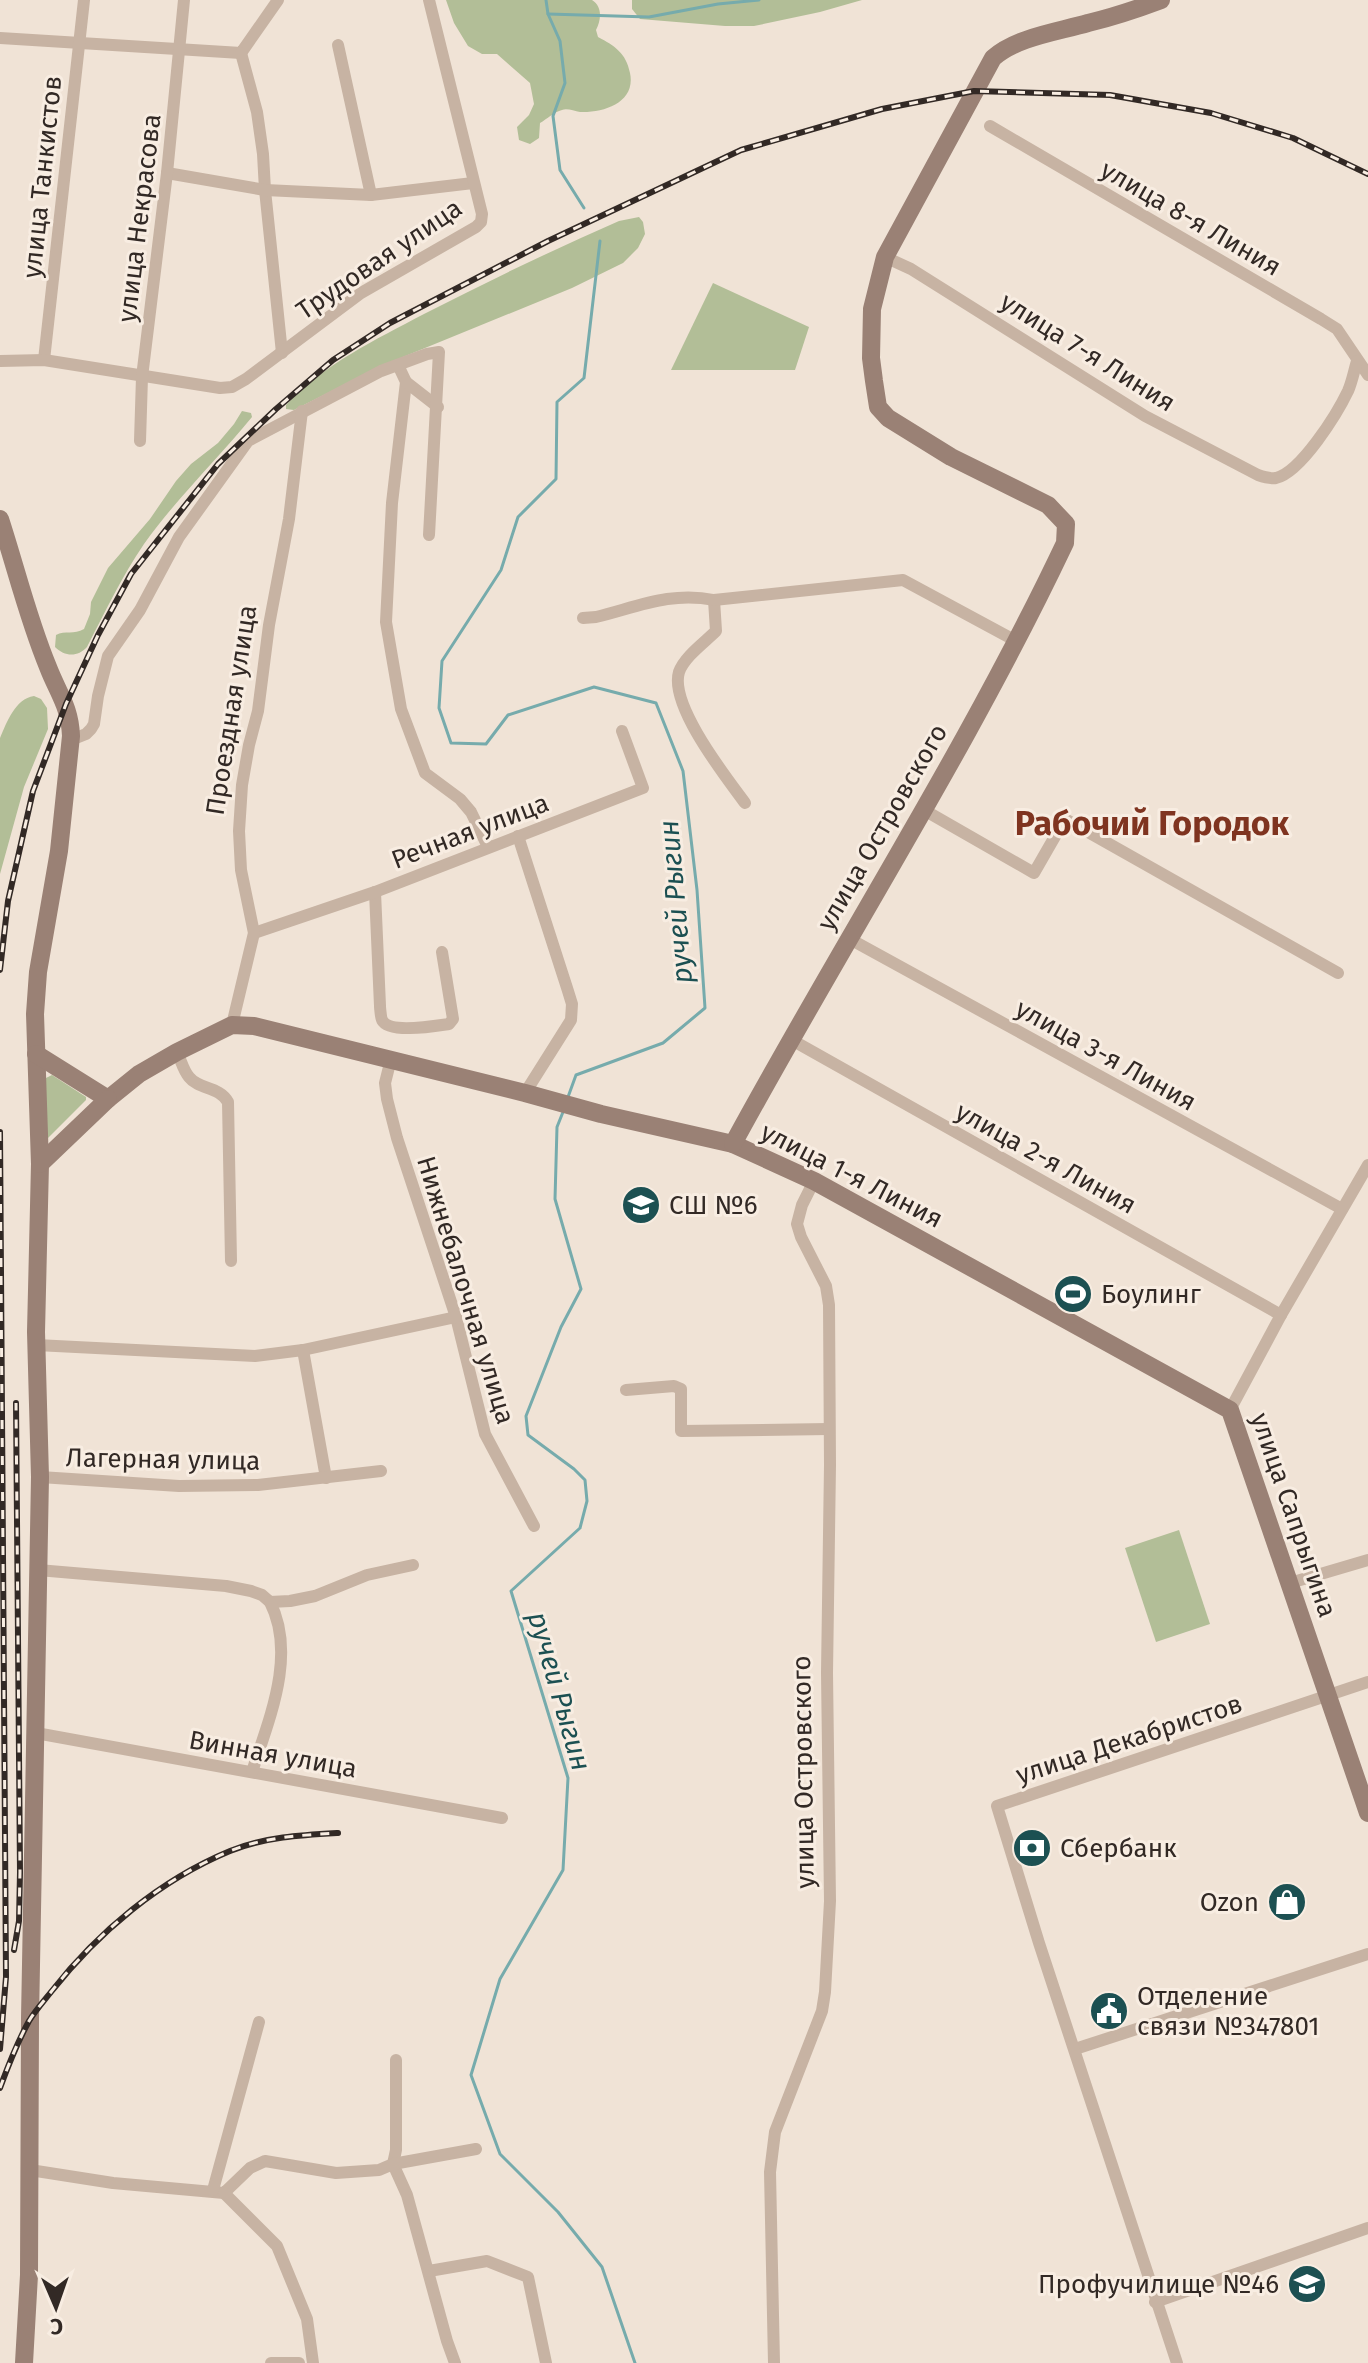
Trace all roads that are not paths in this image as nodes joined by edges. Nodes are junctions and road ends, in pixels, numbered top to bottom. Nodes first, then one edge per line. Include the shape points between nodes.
1 (84, 0) edge
2 (184, 0) edge
3 (278, 0) edge
4 (429, 0) edge
5 (1161, 0) edge
6 (0, 38) edge
7 (78, 43) junction
8 (338, 45) dead end
9 (180, 50) junction
10 (241, 53) junction
11 (990, 126) dead end
12 (167, 173) junction
13 (473, 183) junction
14 (265, 190) junction
15 (371, 195) junction
16 (885, 257) junction
17 (282, 353) junction
18 (44, 360) junction
19 (0, 361) edge
20 (1357, 361) junction
21 (398, 365) junction
22 (1368, 375) edge
23 (142, 377) junction
24 (406, 382) junction
25 (438, 407) junction
26 (302, 411) junction
27 (140, 441) dead end
28 (0, 519) edge
29 (429, 535) dead end
30 (714, 600) junction
31 (583, 618) dead end
32 (1016, 641) junction
33 (622, 731) dead end
34 (71, 740) junction
35 (745, 803) dead end
36 (924, 810) junction
37 (518, 836) junction
38 (488, 847) junction
39 (375, 892) junction
40 (254, 933) junction
41 (848, 938) junction
42 (442, 952) dead end
43 (1338, 973) dead end
44 (232, 1025) junction
45 (790, 1039) junction
46 (177, 1052) junction
47 (36, 1054) junction
48 (391, 1059) junction
49 (533, 1095) junction
50 (108, 1099) junction
51 (733, 1144) junction
52 (40, 1164) junction
53 (1368, 1165) edge
54 (814, 1181) junction
55 (1342, 1209) junction
56 (231, 1261) dead end
57 (1281, 1315) junction
58 (456, 1317) junction
59 (36, 1345) junction
60 (303, 1350) junction
61 (626, 1390) dead end
62 (1230, 1410) junction
63 (829, 1429) junction
64 (381, 1471) dead end
65 (40, 1477) junction
66 (326, 1478) junction
67 (534, 1526) dead end
68 (1368, 1560) edge
69 (413, 1565) dead end
70 (38, 1570) junction
71 (1290, 1583) junction
72 (270, 1602) junction
73 (1368, 1682) edge
74 (1329, 1695) junction
75 (36, 1733) junction
76 (252, 1772) junction
77 (1368, 1813) edge
78 (502, 1818) dead end
79 (1368, 1954) edge
80 (259, 2022) dead end
81 (1075, 2049) junction
82 (396, 2060) dead end
83 (476, 2149) dead end
84 (393, 2164) junction
85 (30, 2170) junction
86 (218, 2192) junction
87 (1368, 2228) edge
88 (429, 2271) junction
89 (1155, 2302) junction
90 (24, 2363) edge
91 (271, 2363) edge
92 (299, 2363) edge
93 (313, 2363) edge
94 (455, 2363) edge
95 (546, 2363) edge
96 (774, 2363) edge
97 (1177, 2363) edge

1 - 7 street, улица Танкистов
2 - 9 street, улица Некрасова
3 - 10 street
4 - 13 street, Трудовая улица
5 - 16 street via 1028,40 993,58
6 - 7 street
7 - 9 street
7 - 18 street, улица Танкистов
8 - 15 street
9 - 10 street
9 - 12 street, улица Некрасова
10 - 14 street via 257,112
11 - 20 street, улица 8-я Линия via 1337,329
12 - 14 street
12 - 23 street, улица Некрасова
13 - 15 street
13 - 17 street, Трудовая улица via 482,214 476,227 361,293
14 - 15 street
14 - 17 street
16 - 20 street, улица 7-я Линия via 1145,416 1271,478 1290,471 1309,451 1349,390
16 - 32 street, улица Островского via 872,309 878,407 897,425 951,457 1048,505 1066,524 1065,543
17 - 23 street, Трудовая улица via 228,388
18 - 19 street, Трудовая улица
18 - 23 street, Трудовая улица
20 - 22 street, улица 8-я Линия
21 - 24 street
21 - 25 street via 439,352
21 - 26 street
23 - 27 street, улица Некрасова
24 - 25 street
24 - 38 street via 386,622 401,709 425,773 460,799
25 - 29 street
26 - 34 street via 248,441 203,501 108,656 94,724
26 - 40 street, Проездная улица via 289,519 242,785 241,870
28 - 34 street via 47,666 71,719
30 - 31 street via 674,597
30 - 32 street via 903,580
30 - 35 street via 716,631 684,663 678,685 701,742
32 - 36 street, улица Островского
33 - 37 street, Речная улица via 643,788
34 - 47 street via 38,972
36 - 41 street, улица Островского
36 - 43 street via 1034,873 1065,819
37 - 38 street, Речная улица
37 - 49 street via 572,1012
38 - 39 street, Речная улица
39 - 40 street, Речная улица
39 - 42 street via 381,1019 387,1025 449,1024 453,1019
40 - 44 street, Проездная улица
41 - 45 street, улица Островского
41 - 55 street, улица 3-я Линия
44 - 46 street
44 - 48 street, улица 1-я Линия
45 - 51 street, улица Островского
45 - 57 street, улица 2-я Линия
46 - 50 street
46 - 56 street via 195,1082 228,1102
47 - 50 street
47 - 52 street
48 - 49 street, улица 1-я Линия
48 - 58 street, Нижнебалочная улица via 387,1099
49 - 51 street, улица 1-я Линия
50 - 52 street
51 - 54 street, улица 1-я Линия
52 - 59 street
53 - 55 street, улица Сапрыгина
54 - 62 street, улица 1-я Линия
54 - 63 street, улица Островского via 797,1224 828,1295
55 - 57 street, улица Сапрыгина
57 - 62 street, улица Сапрыгина
58 - 60 street
58 - 67 street, Нижнебалочная улица via 485,1434
59 - 60 street via 255,1356
59 - 65 street
60 - 66 street
61 - 63 street via 681,1389 681,1431
62 - 71 street, улица Сапрыгина
63 - 96 street, улица Островского via 826,1977 822,2011 772,2148
64 - 66 street, Лагерная улица
65 - 66 street, Лагерная улица via 179,1486
65 - 70 street
68 - 71 street
69 - 72 street via 367,1575 315,1596
70 - 72 street via 226,1586
70 - 75 street
71 - 74 street, улица Сапрыгина
72 - 76 street via 279,1621 282,1651 274,1700
73 - 74 street
74 - 77 street, улица Сапрыгина
74 - 81 street, улица Декабристов via 997,1806
75 - 76 street, Винная улица
75 - 85 street
76 - 78 street, Винная улица
79 - 81 street
80 - 86 street
81 - 89 street, улица Декабристов
82 - 84 street
83 - 84 street
84 - 86 street via 336,2173 265,2161
84 - 88 street
85 - 86 street
85 - 90 street
86 - 93 street via 277,2246 307,2319
87 - 89 street
88 - 94 street
88 - 95 street via 487,2261 528,2277
89 - 97 street, улица Декабристов
91 - 92 street

